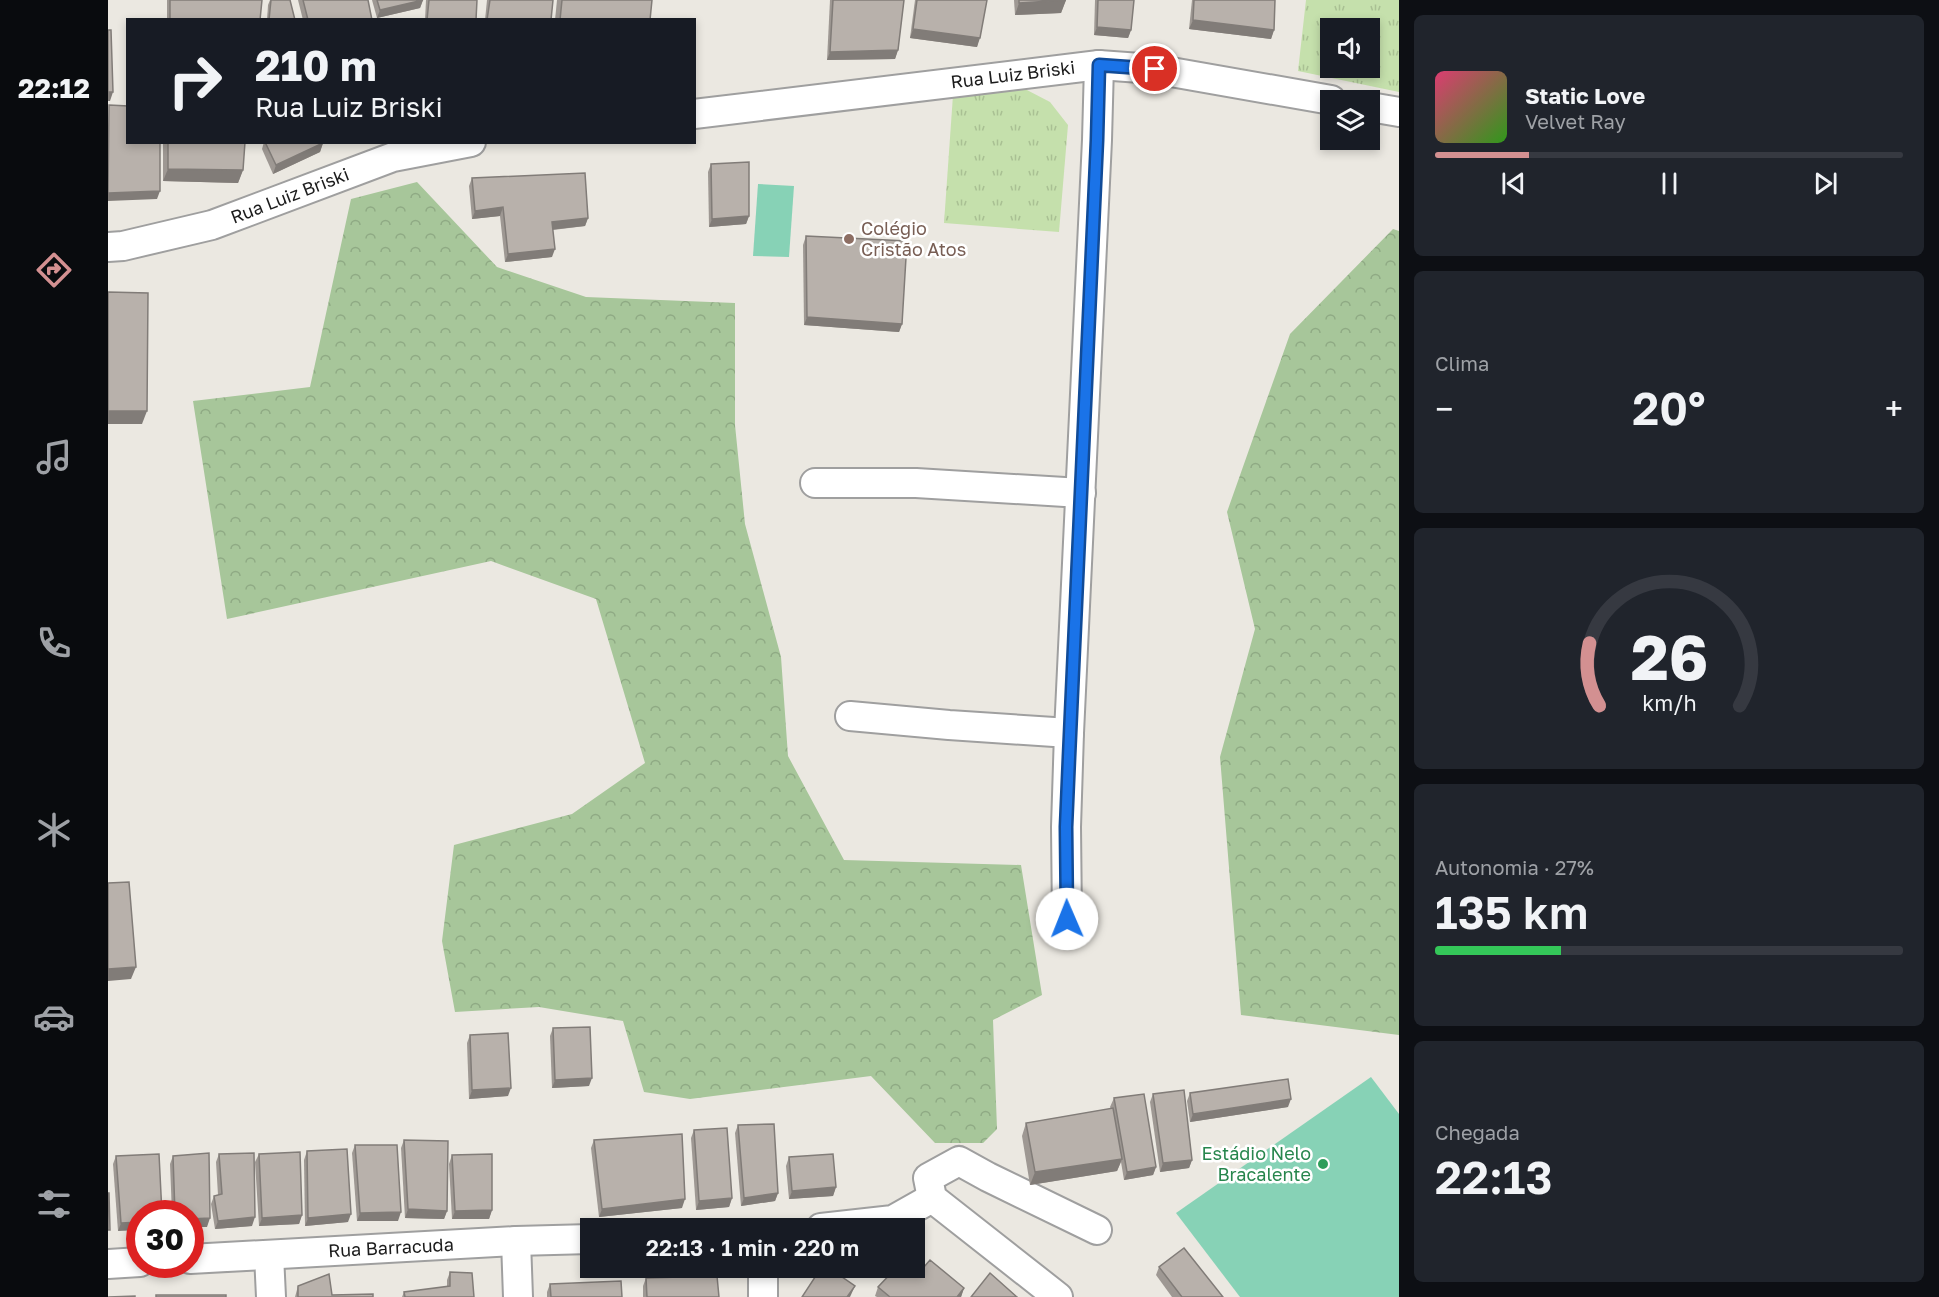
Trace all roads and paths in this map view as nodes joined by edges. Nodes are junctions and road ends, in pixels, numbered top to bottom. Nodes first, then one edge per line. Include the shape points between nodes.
1 (1099, 65) junction
2 (1320, 98) edge
3 (1380, 109) edge
4 (1399, 112) edge
5 (696, 114) edge
6 (461, 144) edge
7 (108, 247) edge
8 (815, 483) dead end
9 (1081, 493) junction
10 (850, 716) dead end
11 (1070, 734) junction
12 (1067, 919) dead end
13 (932, 1198) junction
14 (897, 1218) edge
15 (1097, 1230) dead end
16 (580, 1239) edge
17 (516, 1241) junction
18 (269, 1254) junction
19 (204, 1258) edge
20 (126, 1263) edge
21 (108, 1264) edge
22 (763, 1278) edge
23 (271, 1297) edge
24 (518, 1297) edge
25 (763, 1297) edge
26 (1058, 1297) edge

1 - 2 street, Rua Luiz Briski via 1155,69
1 - 5 street, Rua Luiz Briski
1 - 9 street
3 - 4 street
6 - 7 street, Rua Luiz Briski via 393,157 212,225
8 - 9 street via 916,483
9 - 11 street
10 - 11 street
11 - 12 street
13 - 14 street
13 - 15 street via 928,1178 959,1161
13 - 26 street
16 - 17 street, Rua Barracuda
17 - 18 street, Rua Barracuda
17 - 24 street
18 - 19 street, Rua Barracuda
18 - 23 street
20 - 21 street
22 - 25 street

